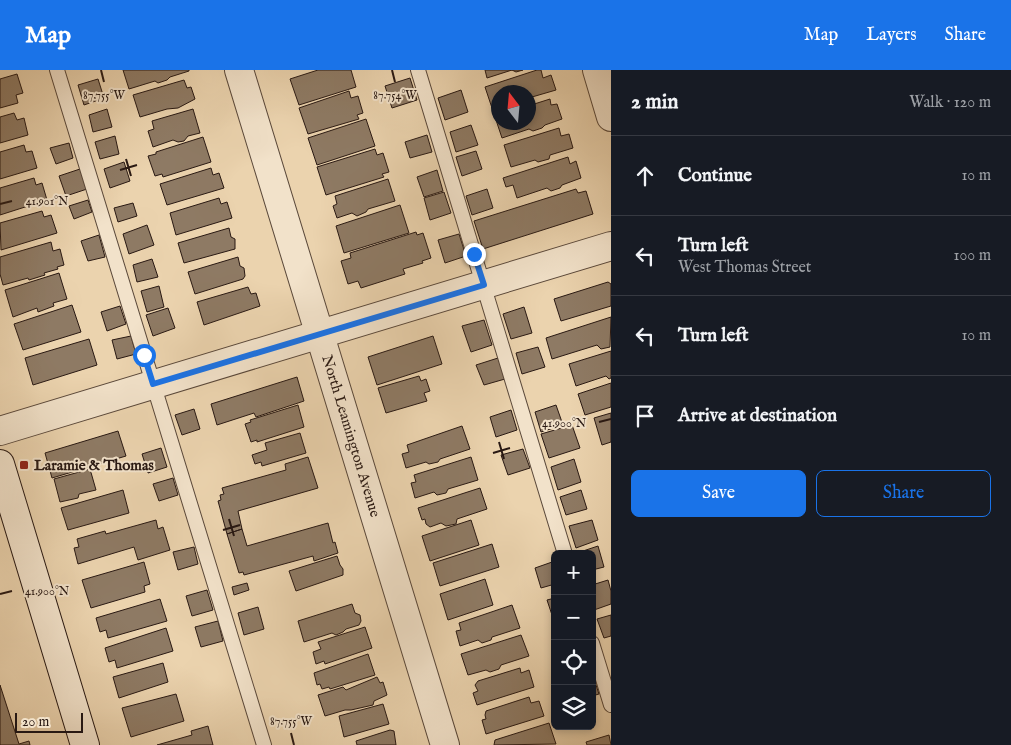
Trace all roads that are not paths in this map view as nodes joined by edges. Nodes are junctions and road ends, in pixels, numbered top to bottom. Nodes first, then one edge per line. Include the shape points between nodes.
1 (57, 70) edge
2 (239, 70) edge
3 (418, 70) edge
4 (597, 70) edge
5 (611, 117) edge
6 (611, 246) edge
7 (484, 285) junction
8 (320, 334) junction
9 (153, 384) junction
10 (0, 430) edge
11 (0, 464) edge
12 (564, 550) edge
13 (596, 656) edge
14 (611, 705) edge
15 (85, 745) edge
16 (264, 745) edge
17 (445, 745) edge

1 - 9 lane
2 - 8 street, North Leamington Avenue
3 - 7 lane
4 - 5 street
6 - 7 street
7 - 8 street
7 - 12 lane
8 - 9 street
8 - 17 street, North Leamington Avenue
9 - 10 street
9 - 16 lane
11 - 15 street
13 - 14 lane

